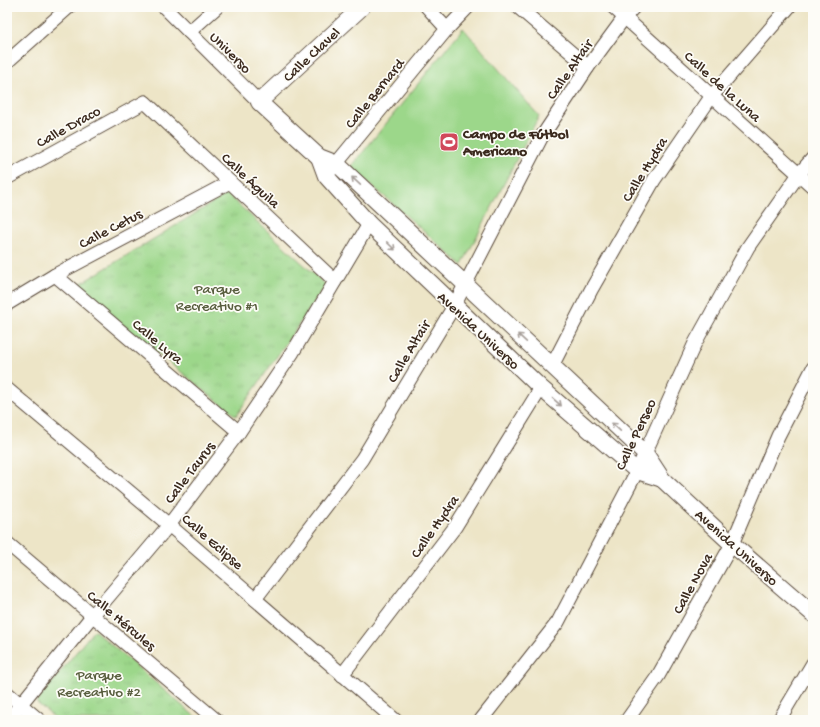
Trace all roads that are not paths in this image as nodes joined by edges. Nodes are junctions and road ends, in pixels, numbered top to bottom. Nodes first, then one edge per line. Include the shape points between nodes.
1 (69, 7) edge
2 (164, 7) edge
3 (216, 7) edge
4 (362, 7) edge
5 (427, 7) edge
6 (468, 7) edge
7 (518, 7) edge
8 (613, 7) edge
9 (634, 7) edge
10 (789, 7) edge
11 (624, 18) junction
12 (447, 29) junction
13 (189, 32) junction
14 (7, 62) edge
15 (588, 67) junction
16 (711, 97) junction
17 (145, 102) joint
18 (259, 102) junction
19 (318, 157) junction
20 (813, 158) edge
21 (337, 164) junction
22 (799, 174) junction
23 (326, 176) junction
24 (7, 178) edge
25 (230, 182) junction
26 (813, 187) edge
27 (373, 198) junction
28 (364, 218) junction
29 (56, 275) junction
30 (335, 281) junction
31 (465, 286) junction
32 (7, 304) edge
33 (454, 306) junction
34 (552, 366) junction
35 (813, 368) edge
36 (541, 388) junction
37 (7, 389) edge
38 (239, 432) junction
39 (645, 453) junction
40 (637, 471) junction
41 (662, 479) junction
42 (169, 525) junction
43 (7, 543) edge
44 (732, 544) junction
45 (255, 599) junction
46 (813, 614) edge
47 (92, 616) junction
48 (813, 663) edge
49 (342, 675) junction
50 (7, 693) edge
51 (20, 704) junction
52 (8, 720) edge
53 (39, 720) edge
54 (216, 720) edge
55 (395, 720) edge
56 (481, 720) edge
57 (627, 720) edge
58 (779, 720) edge

1 - 14 street
2 - 13 street, Universo
3 - 13 street
4 - 18 street, Calle Clavel
5 - 12 street
6 - 12 street, Calle Bernard
7 - 15 street
8 - 11 street, Calle de la Luna
9 - 11 street, Calle Altair
10 - 16 street, Calle Hydra
11 - 15 street, Calle Altair
11 - 16 street, Calle de la Luna
12 - 21 street, Calle Bernard
13 - 18 street, Universo
15 - 31 street, Calle Altair via 541,138
16 - 22 street, Calle de la Luna
16 - 34 street, Calle Hydra via 654,180 591,290
17 - 24 street, Calle Draco
17 - 25 street, Calle Águila
18 - 19 street, Avenida Universo
19 - 21 street, Avenida Universo
19 - 23 street, Avenida Universo
20 - 22 street, Calle Perseo
21 - 23 street, Calle Bernard
27 -> 21 street, Avenida Universo
22 - 26 street, Calle de la Luna
22 - 39 street, Calle Perseo via 748,247 695,343
23 - 28 street, Avenida Universo
25 - 29 street, Calle Cetus
25 - 30 street, Calle Águila
27 - 28 street
27 - 31 street, Avenida Universo
28 - 30 street, Calle Taurus
28 -> 33 street, Avenida Universo
29 - 32 street, Calle Cetus
29 - 38 street, Calle Lyra
30 - 38 street, Calle Taurus via 293,352
31 - 33 street, Calle Altair
34 -> 31 street, Avenida Universo
33 - 36 street, Avenida Universo
33 - 45 street, Calle Altair via 362,459
39 -> 34 street, Avenida Universo
35 - 44 street, Calle Nova via 778,436
36 -> 40 street, Avenida Universo
36 - 49 street, Calle Hydra via 456,527
37 - 42 street, Calle Eclipse
38 - 42 street, Calle Taurus
39 - 40 street, Calle Perseo
39 - 41 street, Avenida Universo
40 - 41 street, Avenida Universo
40 - 56 street, Calle Perseo via 558,622
41 - 44 street, Avenida Universo
42 - 45 street, Calle Eclipse
42 - 47 street, Calle Taurus
43 - 47 street, Calle Hércules
44 - 46 street, Avenida Universo
44 - 57 street, Calle Nova via 658,676
45 - 49 street, Calle Eclipse
47 - 51 street, Calle Taurus
47 - 54 street, Calle Hércules
48 - 58 street
49 - 55 street, Calle Eclipse
50 - 51 street
51 - 52 street, Calle Taurus
51 - 53 street

